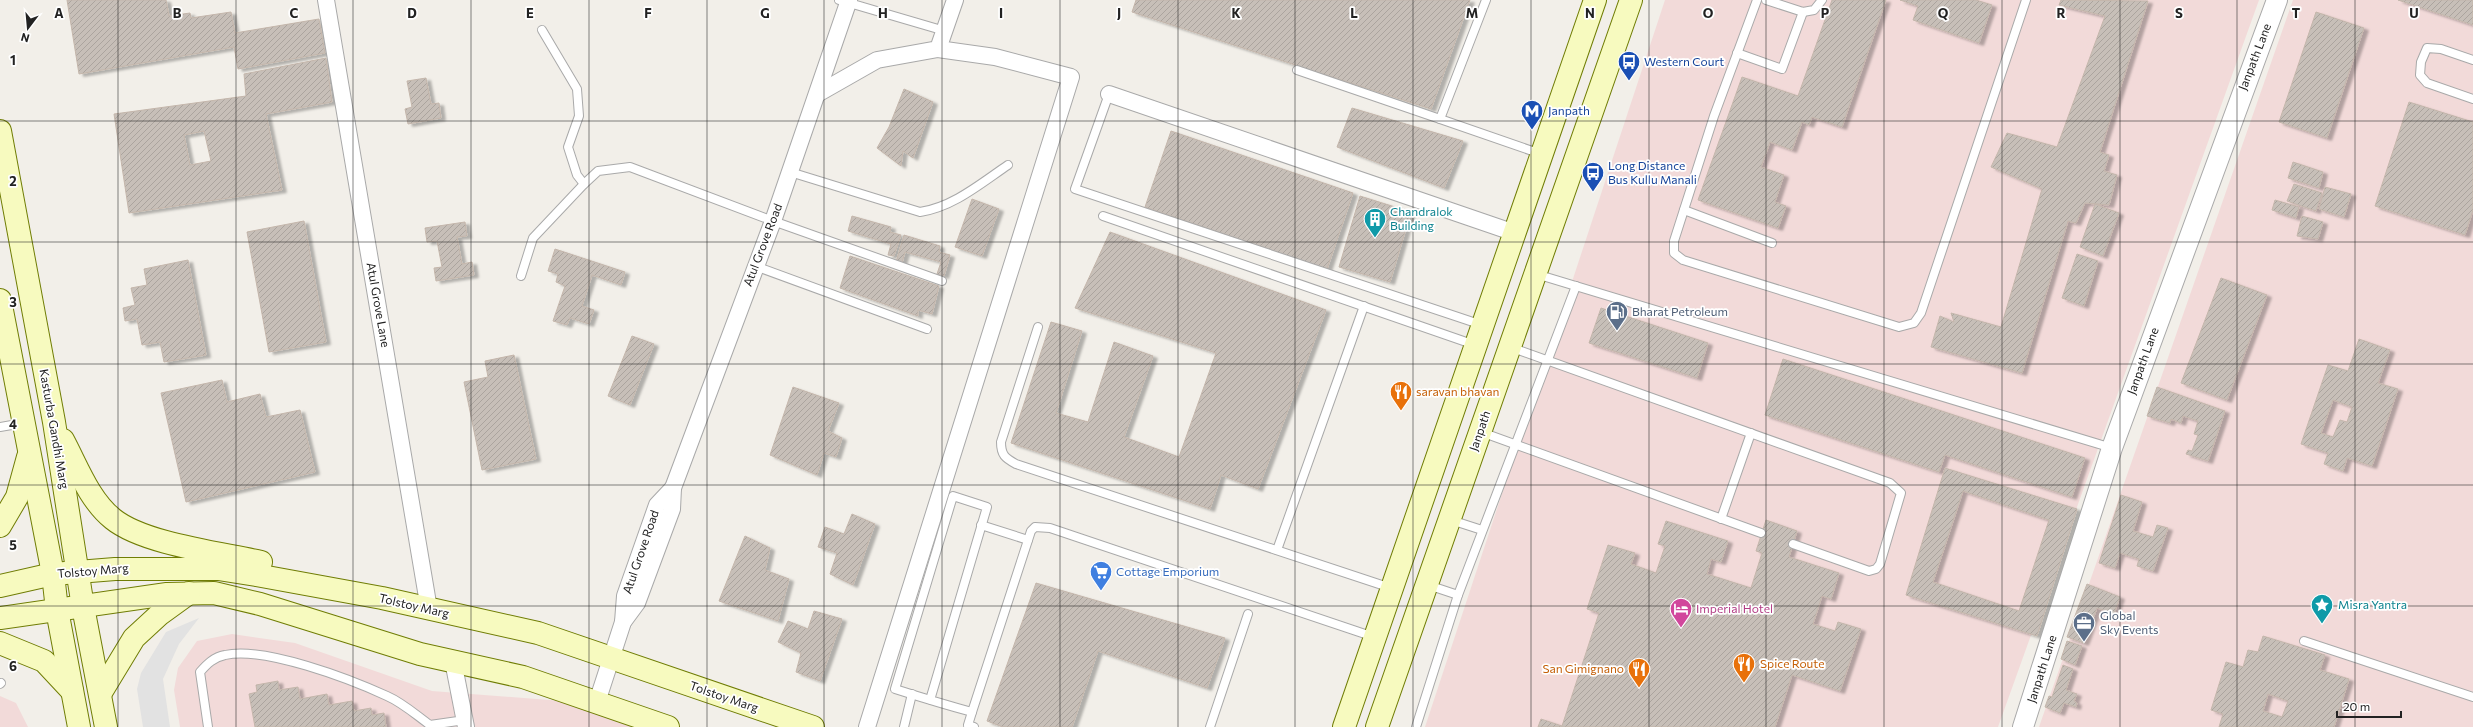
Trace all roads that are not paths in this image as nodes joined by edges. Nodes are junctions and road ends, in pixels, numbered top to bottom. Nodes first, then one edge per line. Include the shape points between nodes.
1 (326, 0) edge
2 (956, 0) edge
3 (1486, 0) edge
4 (1595, 0) edge
5 (1631, 0) edge
6 (1757, 0) edge
7 (1766, 0) edge
8 (1822, 0) edge
9 (2026, 0) edge
10 (2277, 0) edge
11 (845, 1) edge
12 (1803, 12) junction
13 (542, 30) dead end
14 (945, 31) junction
15 (938, 49) junction
16 (1737, 53) junction
17 (2473, 60) edge
18 (1297, 70) dead end
19 (819, 93) junction
20 (1109, 94) joint
21 (2473, 99) edge
22 (1440, 119) junction
23 (0, 132) edge
24 (1542, 154) junction
25 (1008, 165) dead end
26 (790, 172) junction
27 (584, 184) junction
28 (1684, 210) junction
29 (1103, 216) dead end
30 (773, 221) junction
31 (1515, 233) junction
32 (1772, 243) dead end
33 (755, 266) junction
34 (1536, 274) junction
35 (521, 276) dead end
36 (942, 281) dead end
37 (1576, 286) junction
38 (0, 300) edge
39 (1364, 306) junction
40 (1483, 325) junction
41 (1038, 326) dead end
42 (927, 329) dead end
43 (1476, 346) junction
44 (1510, 347) junction
45 (1547, 359) junction
46 (24, 422) junction
47 (54, 422) junction
48 (0, 427) edge
49 (1480, 432) junction
50 (1750, 433) junction
51 (1515, 445) junction
52 (2112, 448) junction
53 (30, 453) junction
54 (1721, 519) junction
55 (1449, 520) junction
56 (981, 525) junction
57 (0, 526) edge
58 (1482, 530) junction
59 (1761, 534) dead end
60 (1028, 540) junction
61 (1793, 544) dead end
62 (1277, 550) junction
63 (79, 573) junction
64 (53, 574) junction
65 (1426, 584) junction
66 (0, 586) edge
67 (1392, 588) junction
68 (189, 593) junction
69 (1458, 595) junction
70 (382, 598) junction
71 (83, 607) junction
72 (429, 609) junction
73 (57, 610) junction
74 (1248, 614) dead end
75 (0, 618) edge
76 (1375, 637) junction
77 (2304, 641) dead end
78 (0, 643) edge
79 (610, 658) junction
80 (453, 661) junction
81 (72, 691) junction
82 (100, 694) junction
83 (912, 694) junction
84 (2473, 697) edge
85 (930, 700) junction
86 (597, 702) junction
87 (972, 712) junction
88 (465, 724) edge
89 (970, 726) edge
90 (78, 727) edge
91 (106, 727) edge
92 (208, 727) edge
93 (668, 727) edge
94 (814, 727) edge
95 (867, 727) edge
96 (904, 727) edge
97 (1210, 727) edge
98 (1344, 727) edge
99 (1377, 727) edge
100 (1416, 727) edge
101 (2023, 727) edge

1 - 72 street, Atul Grove Lane
2 - 14 street
3 - 22 lane
4 - 24 main road
5 - 34 main road, Janpath
6 - 16 lane
7 - 12 lane
8 - 12 lane via 1814,10
9 - 28 lane via 1922,313 1914,324 1899,327 1683,260 1674,253 1674,241
10 - 52 street, Janpath Lane
11 - 14 lane
11 - 19 street, Atul Grove Road
12 - 16 lane via 1782,68
13 - 27 lane via 577,89 579,116 568,147 577,175
14 - 15 street
15 - 19 street via 877,60
15 - 95 street via 995,57 1071,77
16 - 28 lane
17 - 21 lane via 2441,49 2428,48 2421,62 2420,75 2427,83
18 - 22 lane
19 - 26 street, Atul Grove Road
20 - 31 street
20 - 40 lane via 1075,189
22 - 24 lane
23 - 47 main road, Kasturba Gandhi Marg
24 - 31 main road
25 - 26 lane via 961,197 936,210 920,212
26 - 30 street, Atul Grove Road
27 - 30 lane via 598,171 630,167
27 - 35 lane via 533,238
28 - 32 lane
29 - 39 lane
30 - 33 street, Atul Grove Road
30 - 36 lane
31 - 40 main road
33 - 42 lane
33 - 79 street, Atul Grove Road via 673,488 672,509 637,603 623,622
34 - 37 lane
34 - 44 main road, Janpath
37 - 45 lane
37 - 52 lane
38 - 46 main road
39 - 43 lane
39 - 62 lane
40 - 43 main road
41 - 62 lane via 1001,442 1001,451 1005,458 1016,464
43 - 67 main road
44 - 45 lane
44 - 49 main road, Janpath
45 - 50 lane
45 - 51 lane
46 - 48 lane
46 - 53 main road
47 - 63 main road, Kasturba Gandhi Marg
47 - 70 main road via 91,493 113,519 143,536 322,575
49 - 51 lane
49 - 55 main road, Janpath
50 - 54 lane
50 - 61 lane via 1890,483 1901,493 1880,564 1876,569 1869,571
51 - 54 lane
51 - 58 lane
52 - 101 street, Janpath Lane
53 - 57 main road via 16,497
53 - 64 main road
54 - 59 lane
55 - 58 lane
55 - 65 main road, Janpath
56 - 60 lane
56 - 83 lane via 987,507 953,496 894,689
56 - 85 lane
58 - 69 lane
60 - 76 lane via 1035,527 1050,528
60 - 87 lane
62 - 67 lane
63 - 64 main road, Tolstoy Marg
63 - 70 main road, Tolstoy Marg via 137,568 218,569
63 - 71 main road, Kasturba Gandhi Marg
64 - 66 main road, Tolstoy Marg
64 - 73 main road
65 - 69 lane
65 - 99 main road, Janpath
67 - 76 main road
68 - 71 main road
68 - 80 main road via 214,593 260,604 420,654
68 - 82 main road via 160,614 134,638
69 - 100 lane
70 - 72 main road, Tolstoy Marg
71 - 73 main road
71 - 82 main road, Kasturba Gandhi Marg
72 - 79 main road, Tolstoy Marg via 538,633
73 - 75 main road
73 - 81 main road
74 - 97 lane
76 - 98 main road
77 - 84 lane
78 - 81 main road via 44,661
79 - 86 street, Atul Grove Road
79 - 94 main road, Tolstoy Marg
80 - 86 main road via 524,677
80 - 88 street
81 - 90 main road
82 - 91 main road, Kasturba Gandhi Marg
83 - 85 lane
83 - 96 lane
85 - 87 lane
86 - 93 main road
87 - 89 lane
88 - 92 lane via 430,725 388,696 293,662 253,655 225,655 209,662 200,672

